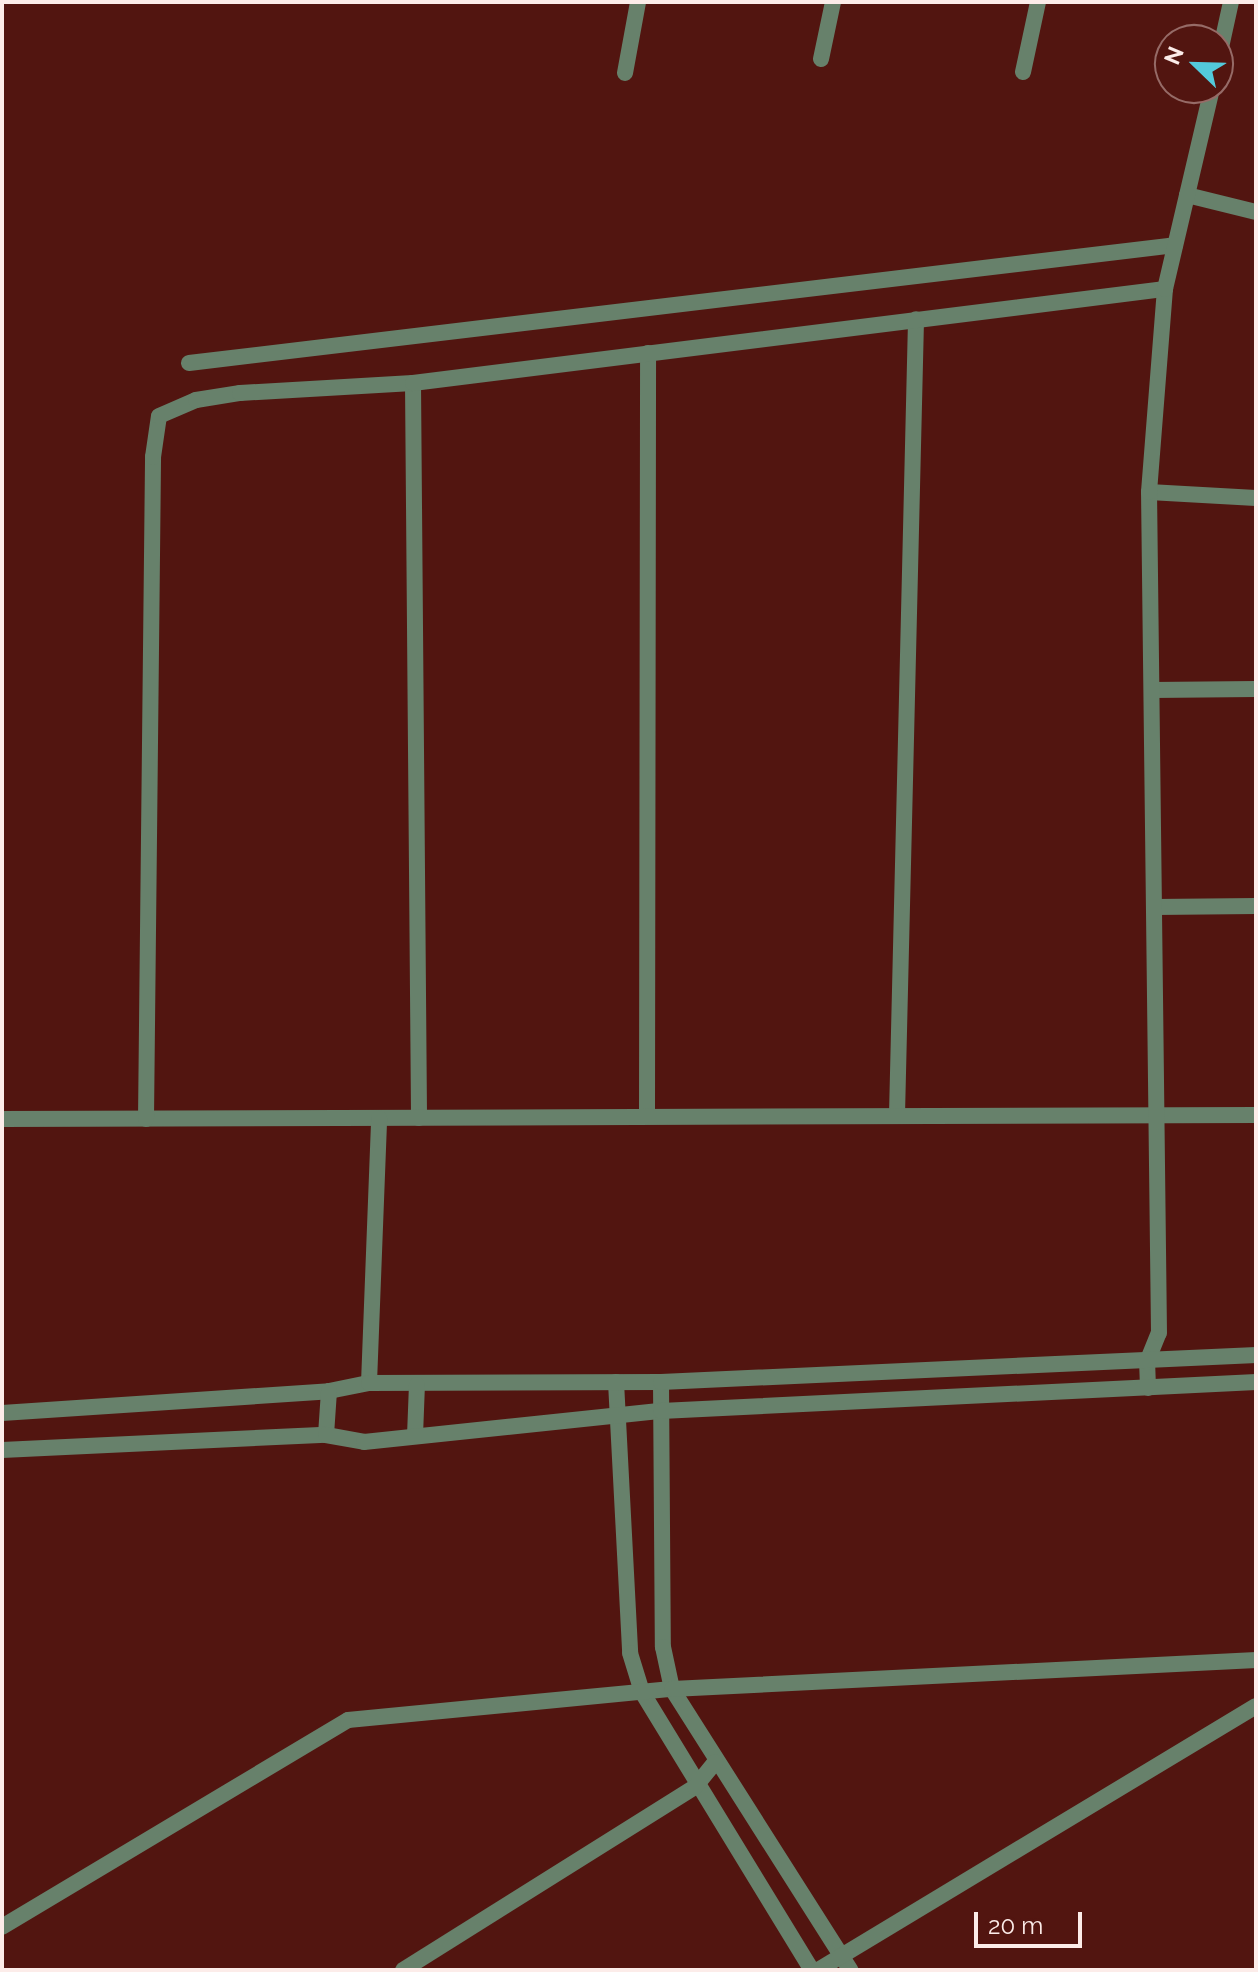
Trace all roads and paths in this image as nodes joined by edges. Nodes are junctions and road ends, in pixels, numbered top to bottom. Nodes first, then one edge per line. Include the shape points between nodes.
1 (638, 2) edge
2 (833, 2) edge
3 (1038, 2) edge
4 (1231, 2) edge
5 (1226, 24) edge
6 (821, 59) dead end
7 (1023, 72) dead end
8 (625, 73) dead end
9 (1208, 104) edge
10 (1187, 195) junction
11 (1256, 212) edge
12 (1175, 245) junction
13 (1165, 289) junction
14 (916, 319) junction
15 (648, 353) junction
16 (189, 363) dead end
17 (413, 383) junction
18 (1149, 492) junction
19 (1256, 498) edge
20 (1256, 689) edge
21 (1152, 690) junction
22 (1256, 906) edge
23 (1155, 907) junction
24 (647, 1115) junction
25 (897, 1115) junction
26 (1256, 1115) edge
27 (1159, 1116) junction
28 (379, 1118) junction
29 (419, 1118) junction
30 (2, 1119) edge
31 (146, 1119) junction
32 (1256, 1355) edge
33 (1147, 1362) junction
34 (616, 1382) junction
35 (661, 1382) junction
36 (1256, 1382) edge
37 (369, 1383) junction
38 (417, 1385) junction
39 (1148, 1388) junction
40 (329, 1391) junction
41 (661, 1411) junction
42 (2, 1413) edge
43 (619, 1415) junction
44 (326, 1435) junction
45 (415, 1436) junction
46 (2, 1450) edge
47 (1256, 1660) edge
48 (672, 1689) junction
49 (642, 1692) junction
50 (1256, 1706) edge
51 (715, 1762) junction
52 (695, 1787) junction
53 (2, 1927) edge
54 (845, 1963) edge
55 (403, 1970) edge
56 (812, 1970) edge
57 (818, 1970) edge

1 - 8 street
2 - 6 street
3 - 7 street
4 - 5 street
9 - 10 street
10 - 11 street
10 - 12 street
12 - 13 street
12 - 16 street
13 - 14 street
13 - 18 street
14 - 15 street
14 - 25 street
15 - 17 street
15 - 24 street
17 - 29 street
17 - 31 street via 240,393 196,400 159,416 153,457
18 - 19 street
18 - 21 street
20 - 21 street
21 - 23 street
22 - 23 street
23 - 27 street
24 - 25 street
24 - 29 street
25 - 27 street
26 - 27 street
27 - 33 street via 1159,1333
28 - 29 street
28 - 31 street
28 - 37 street
30 - 31 street
32 - 33 street
33 - 35 street
33 - 39 street
34 - 35 street
34 - 38 street
34 - 43 street
35 - 41 street
36 - 39 street
37 - 38 street
37 - 40 street
38 - 45 street
39 - 41 street
40 - 42 street
40 - 44 street
41 - 43 street
41 - 48 street via 663,1647
43 - 45 street
43 - 49 street via 630,1653
44 - 45 street via 364,1442
44 - 46 street
47 - 48 street
48 - 49 street
48 - 51 street
49 - 52 street
49 - 53 street via 348,1720
50 - 54 street
51 - 52 street
51 - 54 street
52 - 55 street
52 - 56 street
54 - 57 street

